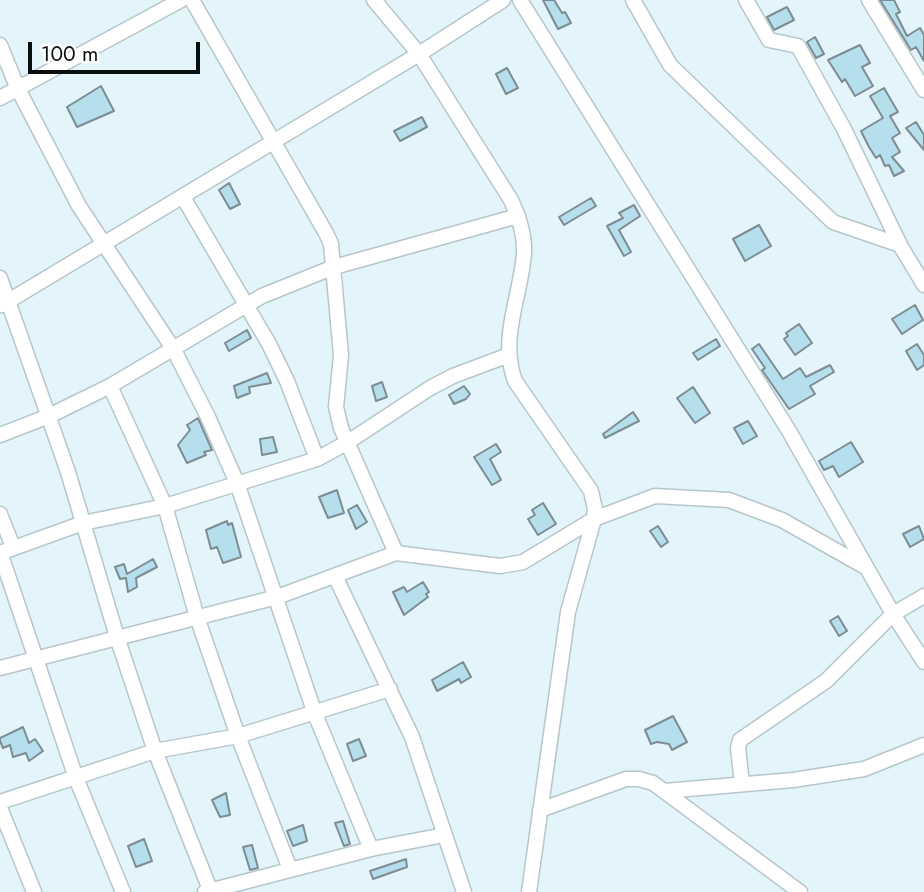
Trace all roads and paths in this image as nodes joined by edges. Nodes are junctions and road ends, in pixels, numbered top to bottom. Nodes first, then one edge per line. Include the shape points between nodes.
1 (181, 0) edge
2 (192, 0) edge
3 (374, 0) edge
4 (503, 0) edge
5 (520, 0) edge
6 (633, 0) edge
7 (746, 0) edge
8 (869, 0) edge
9 (0, 45) edge
10 (419, 54) junction
11 (18, 89) junction
12 (924, 90) edge
13 (0, 99) edge
14 (274, 141) junction
15 (183, 197) junction
16 (518, 216) junction
17 (103, 244) junction
18 (900, 245) junction
19 (334, 267) junction
20 (0, 278) edge
21 (924, 285) edge
22 (4, 304) edge
23 (247, 304) junction
24 (174, 350) junction
25 (509, 355) junction
26 (110, 386) junction
27 (49, 416) junction
28 (0, 435) edge
29 (348, 442) junction
30 (317, 460) junction
31 (237, 483) junction
32 (165, 506) junction
33 (0, 514) edge
34 (594, 519) junction
35 (83, 523) junction
36 (5, 551) edge
37 (396, 553) junction
38 (867, 568) junction
39 (335, 576) junction
40 (924, 596) edge
41 (277, 597) junction
42 (893, 614) junction
43 (197, 617) junction
44 (117, 637) junction
45 (35, 657) junction
46 (924, 662) edge
47 (0, 668) edge
48 (390, 689) junction
49 (315, 713) junction
50 (238, 736) junction
51 (924, 745) edge
52 (155, 751) junction
53 (76, 778) junction
54 (742, 784) junction
55 (665, 791) junction
56 (0, 802) edge
57 (0, 808) edge
58 (540, 810) junction
59 (444, 835) junction
60 (371, 849) junction
61 (290, 869) junction
62 (34, 892) edge
63 (123, 892) edge
64 (209, 892) edge
65 (464, 892) edge
66 (529, 892) edge
67 (800, 892) edge

1 - 11 street
2 - 14 street
3 - 10 street
4 - 10 street
5 - 38 street via 789,430
6 - 18 street via 670,65 832,222
7 - 18 street via 769,40 798,46
8 - 12 street
9 - 11 street
10 - 14 street
10 - 16 street
11 - 13 street
11 - 17 street
14 - 15 street
14 - 19 street via 326,233
15 - 17 street
15 - 23 street
16 - 19 street
16 - 25 street via 524,253
17 - 22 street
17 - 24 street
18 - 21 street
19 - 23 street
19 - 29 street via 341,355 336,407
20 - 22 street
22 - 27 street
23 - 24 street
23 - 30 street via 287,381
24 - 26 street
24 - 31 street
25 - 29 street via 430,388
25 - 34 street via 515,381 591,491
26 - 27 street
26 - 32 street
27 - 28 street
27 - 35 street
29 - 30 street
29 - 37 street
30 - 31 street
31 - 32 street
31 - 41 street
32 - 35 street
32 - 43 street
33 - 36 street
34 - 37 street via 532,558 512,565
34 - 38 street via 656,496 729,500 782,520
34 - 58 street via 568,612
35 - 36 street
35 - 44 street
36 - 45 street
37 - 39 street
38 - 42 street
39 - 41 street
39 - 48 street
40 - 42 street
41 - 43 street
41 - 49 street
42 - 46 street
42 - 54 street via 826,681 740,740
43 - 44 street
43 - 50 street
44 - 45 street
44 - 52 street
45 - 47 street
45 - 53 street
48 - 49 street
48 - 59 street via 412,737
49 - 50 street
49 - 60 street
50 - 52 street
50 - 61 street
51 - 54 street via 864,769
52 - 53 street
52 - 64 street
53 - 56 street
53 - 63 street
54 - 55 street
55 - 58 street via 653,783 626,779
55 - 67 street
57 - 62 street
58 - 66 street
59 - 60 street
59 - 65 street
60 - 61 street
61 - 64 street

